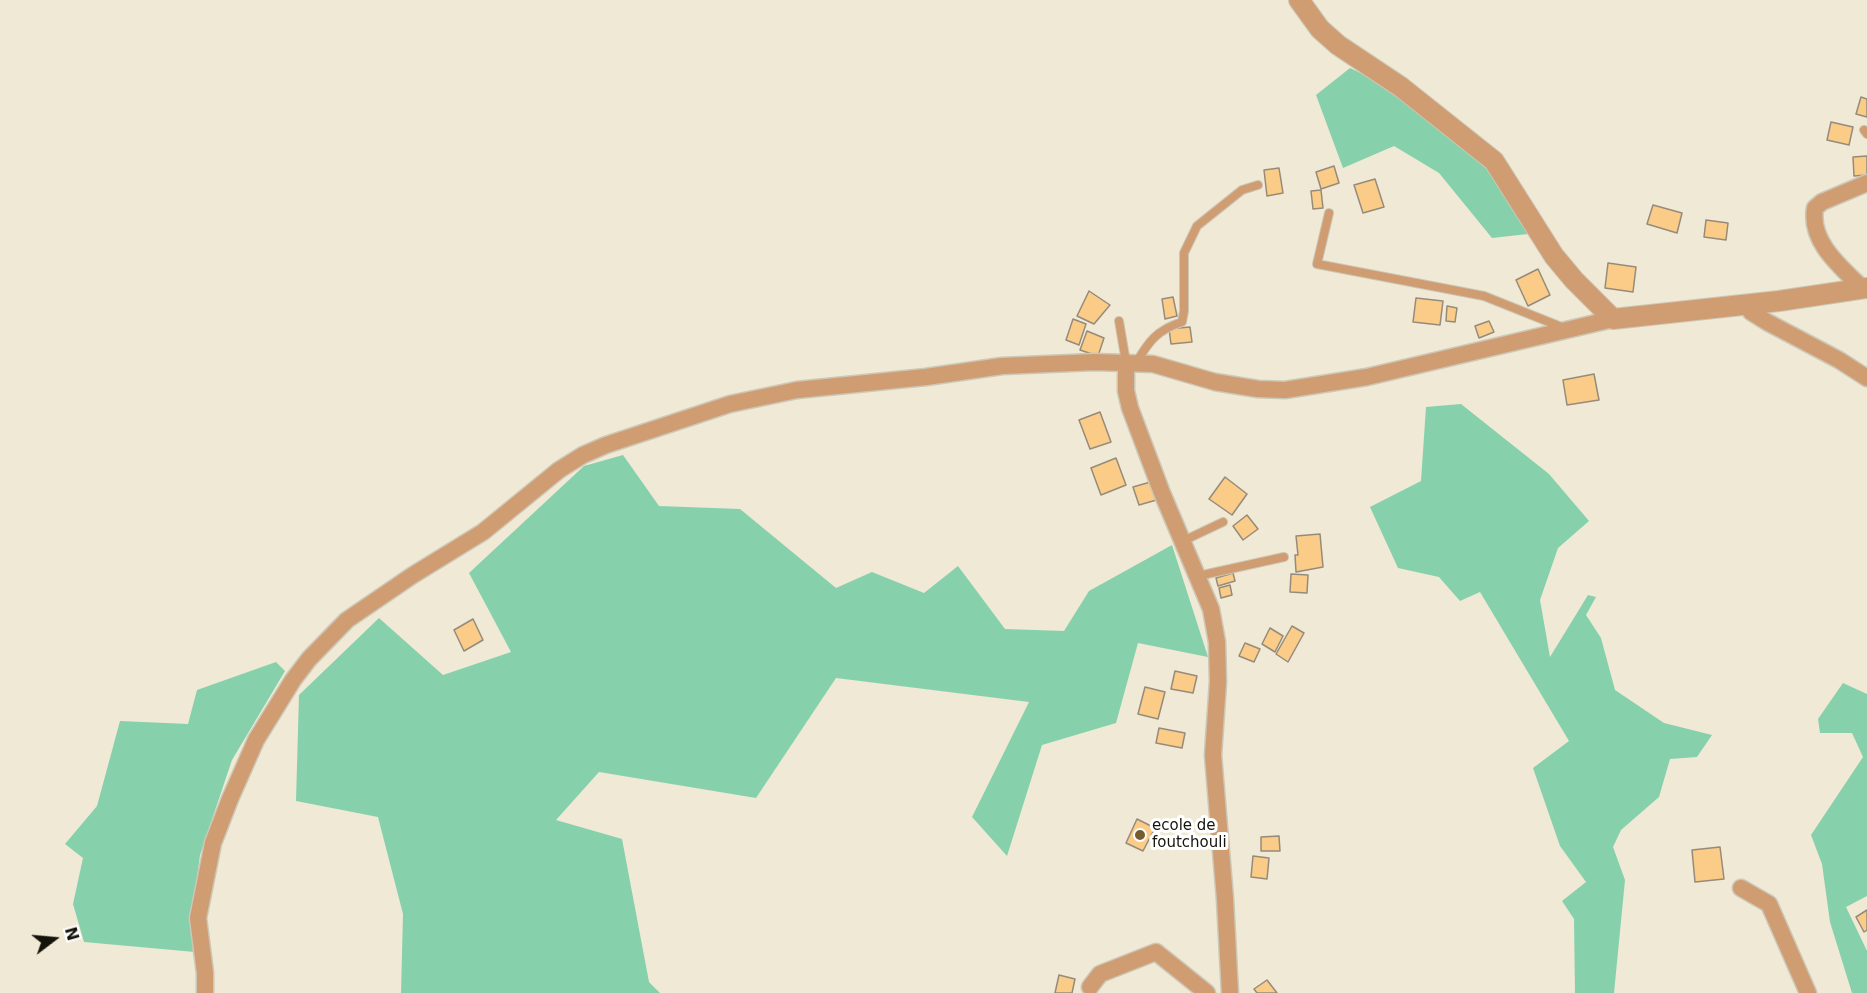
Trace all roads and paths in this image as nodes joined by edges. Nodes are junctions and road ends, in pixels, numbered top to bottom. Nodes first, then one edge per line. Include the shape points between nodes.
1 (1299, 0) edge
2 (1867, 183) edge
3 (1258, 184) dead end
4 (1329, 213) dead end
5 (1865, 289) edge
6 (1747, 304) junction
7 (1613, 319) junction
8 (1119, 321) dead end
9 (1569, 330) junction
10 (1131, 363) junction
11 (1867, 378) edge
12 (1223, 522) dead end
13 (1183, 541) junction
14 (1284, 557) dead end
15 (1198, 576) junction
16 (1741, 888) dead end
17 (1090, 987) dead end
18 (205, 993) edge
19 (1207, 993) edge
20 (1230, 993) edge
21 (1808, 993) edge

1 - 7 street via 1320,29 1338,45 1401,87 1494,161 1554,256
2 - 5 street via 1822,202 1813,217 1822,246
3 - 10 lane via 1242,190 1197,226 1184,253 1182,322 1165,328
4 - 9 lane via 1317,264 1484,296
5 - 6 street
6 - 7 street
6 - 11 street via 1751,312 1767,322
7 - 9 street
8 - 10 lane
9 - 10 street via 1367,377 1285,390 1215,382 1166,366
10 - 13 street via 1126,392 1130,408
10 - 18 street via 1002,366 779,394 730,404 606,445 559,470 483,532 347,620 293,680 256,740 213,843 198,918
12 - 13 lane
13 - 15 street
14 - 15 lane
15 - 20 street via 1211,609 1217,651 1213,755
16 - 21 street via 1769,904
17 - 19 street via 1100,974 1156,952

